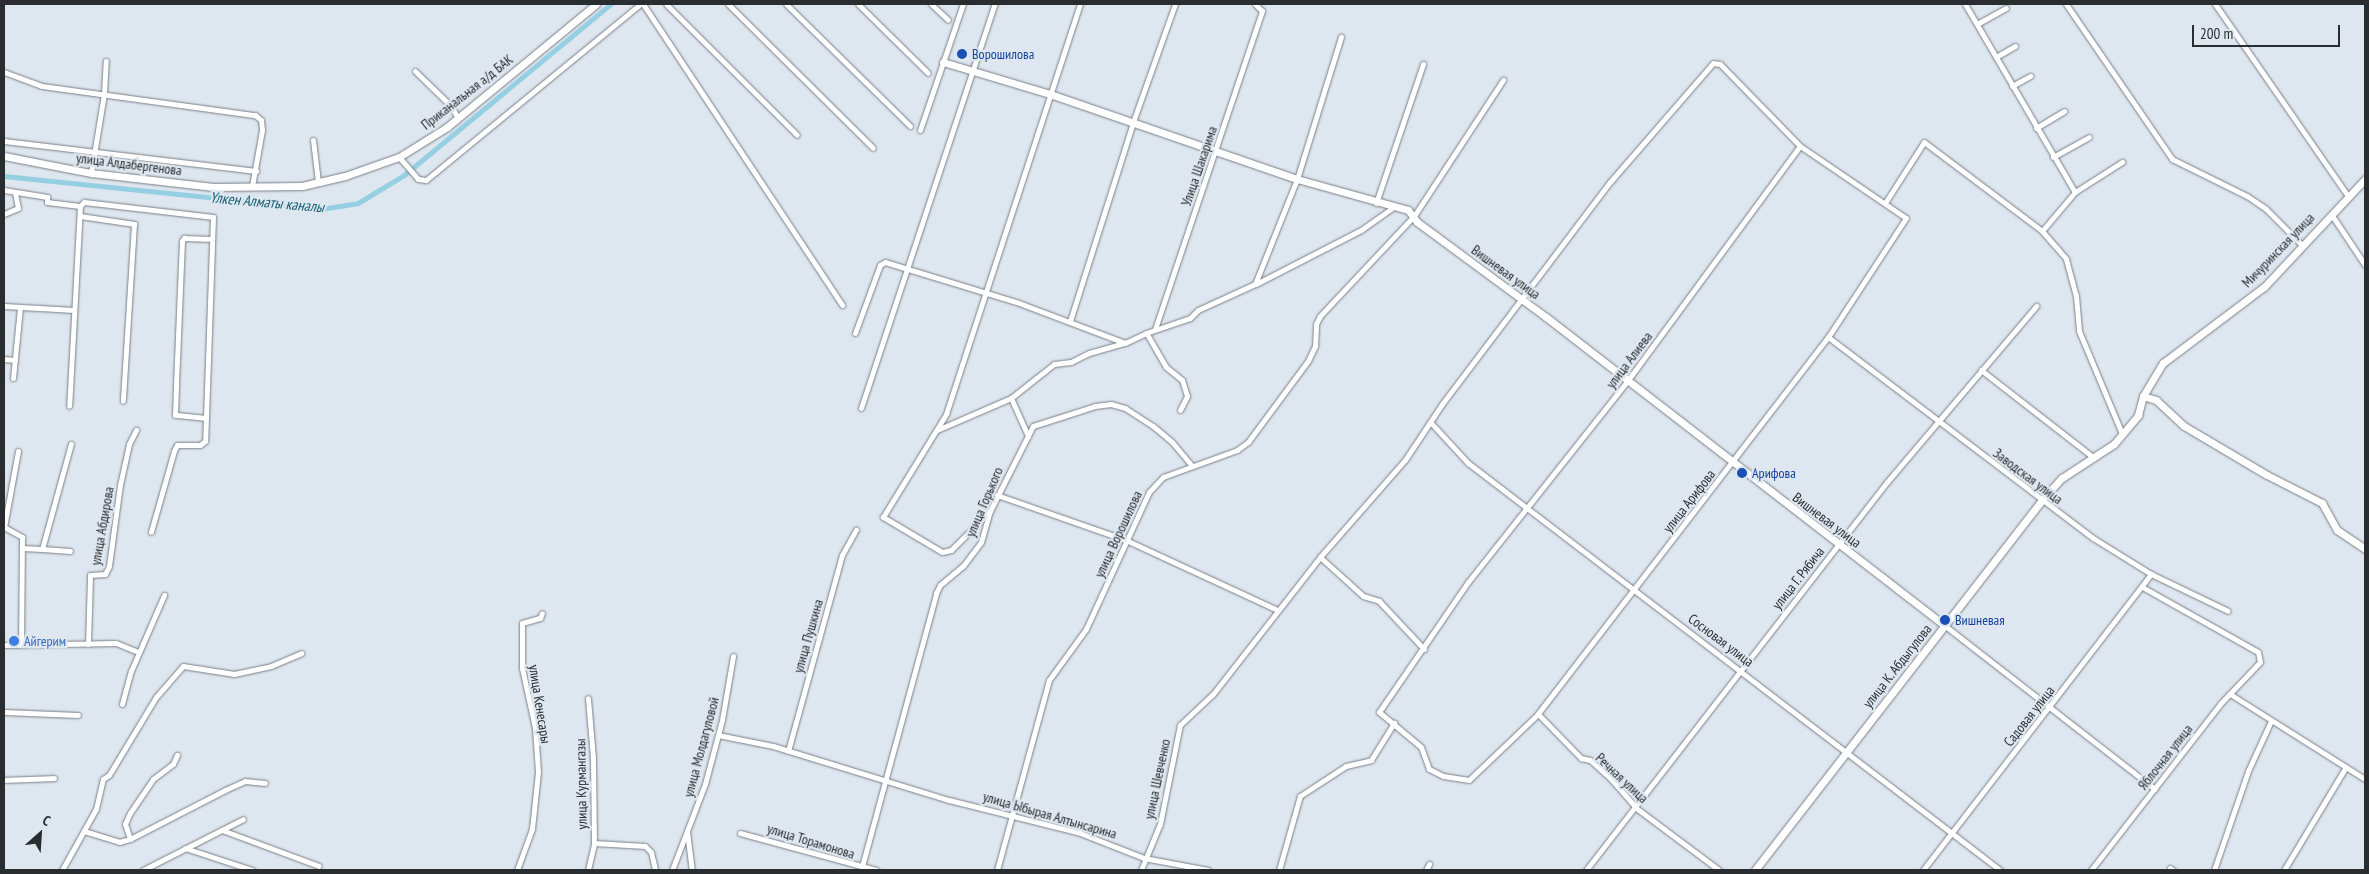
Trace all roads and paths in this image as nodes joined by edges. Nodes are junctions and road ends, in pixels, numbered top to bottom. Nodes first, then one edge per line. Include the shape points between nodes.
1 (596, 4) edge
2 (642, 4) edge
3 (666, 4) edge
4 (728, 4) edge
5 (786, 4) edge
6 (858, 4) edge
7 (931, 4) edge
8 (963, 4) edge
9 (995, 4) edge
10 (1080, 4) edge
11 (1175, 4) edge
12 (1255, 4) edge
13 (1966, 4) edge
14 (2066, 4) edge
15 (2216, 4) edge
16 (2006, 8) dead end
17 (948, 20) dead end
18 (1977, 24) junction
19 (1340, 37) dead end
20 (2015, 46) dead end
21 (1996, 57) junction
22 (106, 62) dead end
23 (943, 62) junction
24 (1423, 64) dead end
25 (415, 71) dead end
26 (973, 71) junction
27 (4, 72) edge
28 (928, 73) dead end
29 (2030, 76) dead end
30 (1503, 80) dead end
31 (2012, 86) junction
32 (104, 94) junction
33 (1050, 94) junction
34 (2064, 111) dead end
35 (458, 118) junction
36 (1133, 122) junction
37 (910, 126) dead end
38 (2036, 128) junction
39 (920, 130) dead end
40 (797, 135) dead end
41 (2089, 136) dead end
42 (4, 140) edge
43 (313, 140) dead end
44 (1800, 146) junction
45 (873, 148) dead end
46 (1216, 150) junction
47 (96, 154) junction
48 (4, 156) edge
49 (399, 157) junction
50 (2053, 157) junction
51 (2122, 162) dead end
52 (256, 171) junction
53 (91, 173) junction
54 (1297, 179) junction
55 (2365, 179) edge
56 (318, 182) junction
57 (252, 186) junction
58 (4, 190) edge
59 (15, 192) junction
60 (2075, 192) junction
61 (2348, 196) junction
62 (1885, 203) junction
63 (1376, 204) junction
64 (80, 206) junction
65 (1395, 206) junction
66 (4, 214) edge
67 (2331, 214) junction
68 (80, 216) junction
69 (1414, 216) junction
70 (2042, 232) junction
71 (212, 239) junction
72 (2301, 244) junction
73 (2365, 265) edge
74 (906, 270) junction
75 (1255, 284) junction
76 (987, 295) junction
77 (1523, 301) junction
78 (842, 305) dead end
79 (4, 306) edge
80 (2036, 306) dead end
81 (20, 308) junction
82 (74, 310) junction
83 (1070, 321) junction
84 (1155, 329) junction
85 (855, 333) dead end
86 (1146, 333) junction
87 (1828, 337) junction
88 (1125, 343) junction
89 (4, 359) edge
90 (15, 360) junction
91 (1981, 370) junction
92 (14, 378) dead end
93 (1628, 380) junction
94 (2142, 396) junction
95 (1010, 398) junction
96 (123, 401) dead end
97 (69, 406) dead end
98 (861, 408) dead end
99 (1180, 410) dead end
100 (206, 418) junction
101 (1937, 421) junction
102 (1432, 424) junction
103 (136, 430) dead end
104 (937, 430) junction
105 (2122, 434) junction
106 (1028, 436) junction
107 (71, 444) dead end
108 (18, 450) dead end
109 (2094, 458) junction
110 (1732, 463) junction
111 (1192, 466) junction
112 (997, 495) junction
113 (2041, 501) junction
114 (1529, 507) junction
115 (990, 511) junction
116 (856, 530) dead end
117 (151, 532) dead end
118 (1128, 541) junction
119 (1839, 544) junction
120 (22, 548) junction
121 (42, 548) junction
122 (2365, 548) edge
123 (70, 551) dead end
124 (1320, 557) junction
125 (2151, 574) junction
126 (2142, 587) junction
127 (1635, 589) junction
128 (164, 595) dead end
129 (1277, 610) junction
130 (2228, 611) dead end
131 (542, 613) dead end
132 (1944, 626) junction
133 (88, 644) junction
134 (4, 645) edge
135 (20, 645) junction
136 (1424, 649) junction
137 (138, 652) junction
138 (301, 653) dead end
139 (734, 656) dead end
140 (1741, 670) junction
141 (2230, 694) junction
142 (588, 698) dead end
143 (122, 704) dead end
144 (2050, 706) junction
145 (4, 712) edge
146 (1538, 714) junction
147 (78, 715) dead end
148 (2271, 721) junction
149 (1394, 723) junction
150 (718, 735) junction
151 (788, 751) junction
152 (1847, 751) junction
153 (177, 755) dead end
154 (2346, 768) junction
155 (54, 778) dead end
156 (2365, 779) edge
157 (4, 780) edge
158 (886, 780) junction
159 (265, 783) dead end
160 (2155, 789) junction
161 (1636, 808) junction
162 (1013, 814) junction
163 (243, 819) dead end
164 (222, 830) junction
165 (687, 830) junction
166 (84, 831) junction
167 (1952, 832) junction
168 (740, 833) dead end
169 (130, 839) junction
170 (594, 843) junction
171 (185, 848) junction
172 (1144, 858) junction
173 (1429, 864) dead end
174 (318, 866) dead end
175 (861, 869) edge
176 (62, 870) edge
177 (142, 870) edge
178 (252, 870) edge
179 (517, 870) edge
180 (588, 870) edge
181 (655, 870) edge
182 (672, 870) edge
183 (692, 870) edge
184 (876, 870) edge
185 (997, 870) edge
186 (1141, 870) edge
187 (1208, 870) edge
188 (1279, 870) edge
189 (1426, 870) edge
190 (1586, 870) edge
191 (1719, 870) edge
192 (1755, 870) edge
193 (1923, 870) edge
194 (2000, 870) edge
195 (2091, 870) edge
196 (2214, 870) edge
197 (2284, 870) edge

1 - 35 street, Приканальная а/д БАК
2 - 49 street via 426,180 418,179
2 - 78 street
3 - 40 street
4 - 45 street
5 - 37 street
6 - 28 street
7 - 17 street
8 - 23 street
9 - 26 street
10 - 33 street
11 - 36 street
12 - 46 street, Улица Шакарима via 1262,11
13 - 18 street
14 - 72 street via 2172,159 2247,196 2266,209
15 - 61 street
16 - 18 street
18 - 21 street
19 - 54 street
20 - 21 street
21 - 31 street
22 - 32 street
23 - 26 street
23 - 39 street
24 - 63 street
25 - 35 street via 451,106
26 - 33 street
26 - 74 street
27 - 32 street via 42,86
29 - 31 street
30 - 69 street, улица Ворошилова
31 - 38 street
32 - 47 street
32 - 52 street via 255,115 261,120 262,130
33 - 36 street
33 - 76 street
34 - 38 street
35 - 49 street, Приканальная а/д БАК
36 - 46 street
36 - 83 street
38 - 50 street
41 - 50 street
42 - 47 street
43 - 56 street
44 - 62 street
44 - 77 street, улица Шевченко via 1720,64 1713,63 1610,182
44 - 93 street, улица Алиева
46 - 54 street
46 - 84 street, Улица Шакарима
47 - 52 street
47 - 53 street
48 - 53 street, улица Алдабергенова
49 - 56 street, Приканальная а/д БАК
50 - 60 street
51 - 60 street
52 - 57 street
53 - 57 street, улица Алдабергенова via 213,187
54 - 63 street
54 - 75 street
55 - 61 street, Мичуринская улица
56 - 57 street, Приканальная а/д БАК
58 - 59 street
59 - 64 street via 47,197 47,202
59 - 66 street via 18,208
60 - 70 street
61 - 67 street, Мичуринская улица
62 - 70 street via 1924,142
62 - 87 street, улица Арифова via 1906,218
63 - 65 street
64 - 68 street
64 - 71 street via 84,202 213,217
65 - 69 street, Вишневая улица via 1408,210
65 - 75 street via 1361,230
67 - 72 street, Мичуринская улица
67 - 73 street
68 - 82 street
68 - 96 street via 134,224
69 - 77 street, Вишневая улица via 1417,222
69 - 111 street, улица Ворошилова via 1320,316 1316,324 1315,346 1308,361 1248,442 1237,450
70 - 105 street via 2066,258 2076,296 2079,331
71 - 100 street
71 - 100 street via 184,238 182,241 176,384 175,415
72 - 94 street, Мичуринская улица via 2264,287 2164,363
74 - 76 street
74 - 85 street via 885,262 880,265
74 - 98 street
75 - 84 street via 1198,310 1190,318
76 - 83 street
76 - 104 street via 946,414
77 - 93 street, Вишневая улица
77 - 102 street, улица Шевченко via 1442,404
79 - 81 street
80 - 91 street, улица Г. Рябича
81 - 82 street
81 - 90 street
82 - 97 street
83 - 88 street
84 - 86 street
86 - 88 street
86 - 99 street via 1166,367 1182,380 1187,396
87 - 101 street, Заводская улица
87 - 110 street, улица Арифова
88 - 95 street via 1089,353 1071,362 1054,364
89 - 90 street
90 - 92 street
91 - 101 street, улица Г. Рябича
91 - 109 street
93 - 110 street, Вишневая улица
93 - 114 street, улица Алиева
94 - 105 street, улица К. Абдыгулова via 2138,414
94 - 122 street via 2156,400 2184,426 2244,462 2322,503 2337,530
95 - 104 street
95 - 106 street
100 - 117 street via 205,441 200,445 177,445 174,451
101 - 113 street, Заводская улица
101 - 119 street, улица Г. Рябича
102 - 114 street, Сосновая улица via 1468,463
102 - 124 street, улица Шевченко via 1405,460
103 - 133 street, улица Абдирова via 129,444 120,485 109,566 105,574 90,575
104 - 115 street via 883,517 942,552 950,550
105 - 109 street, улица К. Абдыгулова
106 - 111 street, улица Горького via 1034,426 1111,404 1125,408 1153,426
106 - 112 street, улица Горького
107 - 121 street
108 - 120 street via 4,527 8,532 18,532 22,536
109 - 113 street, улица К. Абдыгулова via 2062,478
110 - 119 street, Вишневая улица
110 - 127 street, улица Арифова
111 - 118 street, улица Ворошилова via 1156,482
112 - 115 street, улица Горького
112 - 118 street
113 - 125 street, Заводская улица
113 - 132 street, улица К. Абдыгулова
114 - 127 street, Сосновая улица
114 - 136 street, улица Алиева via 1468,582
115 - 158 street, улица Горького via 974,553 940,584 936,593
116 - 151 street, улица Пушкина via 842,555
118 - 129 street
118 - 162 street, улица Ворошилова via 1086,629 1049,680
119 - 132 street, Вишневая улица
119 - 140 street, улица Г. Рябича
120 - 121 street
120 - 135 street
121 - 123 street
124 - 129 street, улица Шевченко
124 - 136 street via 1363,596 1379,601
125 - 126 street, Садовая улица
125 - 130 street, Заводская улица
126 - 141 street, Яблочная улица via 2258,652 2260,662
126 - 144 street, Садовая улица
127 - 140 street, Сосновая улица
127 - 146 street, улица Арифова
128 - 137 street
129 - 172 street, улица Шевченко via 1227,677 1180,725 1160,824
131 - 179 street, улица Кенесары via 540,618 522,623 522,668 535,728 538,772 532,829
132 - 144 street, Вишневая улица
132 - 152 street, улица К. Абдыгулова
133 - 135 street
133 - 137 street via 116,642
134 - 135 street
136 - 149 street, улица Алиева via 1379,712
137 - 143 street
138 - 166 street via 271,666 234,674 182,666 156,697 109,775 103,779 96,809
139 - 150 street, улица Молдагуловой
140 - 152 street, Сосновая улица
140 - 161 street, улица Г. Рябича
141 - 148 street
141 - 160 street, Яблочная улица
142 - 170 street, улица Курмангазы via 593,758
144 - 160 street, Вишневая улица
144 - 167 street, Садовая улица
145 - 147 street
146 - 149 street, улица Арифова via 1469,780 1443,776 1429,769 1421,747
146 - 161 street, Речная улица via 1581,758 1590,760 1612,780
148 - 154 street
148 - 196 street via 2248,771
149 - 188 street via 1371,760 1346,766 1300,796
150 - 151 street, улица Ыбырая Алтынсарина
150 - 165 street, улица Молдагуловой via 705,784
151 - 158 street, улица Ыбырая Алтынсарина
152 - 167 street, Сосновая улица
152 - 192 street, улица К. Абдыгулова
153 - 169 street via 172,764 153,779 130,813 125,824
154 - 156 street
154 - 197 street
155 - 157 street
158 - 162 street, улица Ыбырая Алтынсарина via 949,800
158 - 175 street, улица Горького
159 - 169 street via 246,782 225,790
160 - 195 street, Яблочная улица
161 - 190 street, улица Г. Рябича
161 - 191 street, Речная улица
162 - 172 street, улица Ыбырая Алтынсарина via 1114,844
162 - 185 street, улица Ворошилова
163 - 164 street
164 - 171 street
164 - 174 street
165 - 182 street, улица Молдагуловой
165 - 183 street
166 - 169 street via 119,842
166 - 176 street
167 - 193 street, Садовая улица
167 - 194 street, Сосновая улица
168 - 175 street, улица Торамонова via 793,846
170 - 180 street, улица Курмангазы
170 - 181 street via 645,846 651,852
171 - 177 street
171 - 178 street
172 - 186 street, улица Шевченко
172 - 187 street, улица Ыбырая Алтынсарина
173 - 189 street
175 - 184 street, улица Торамонова

